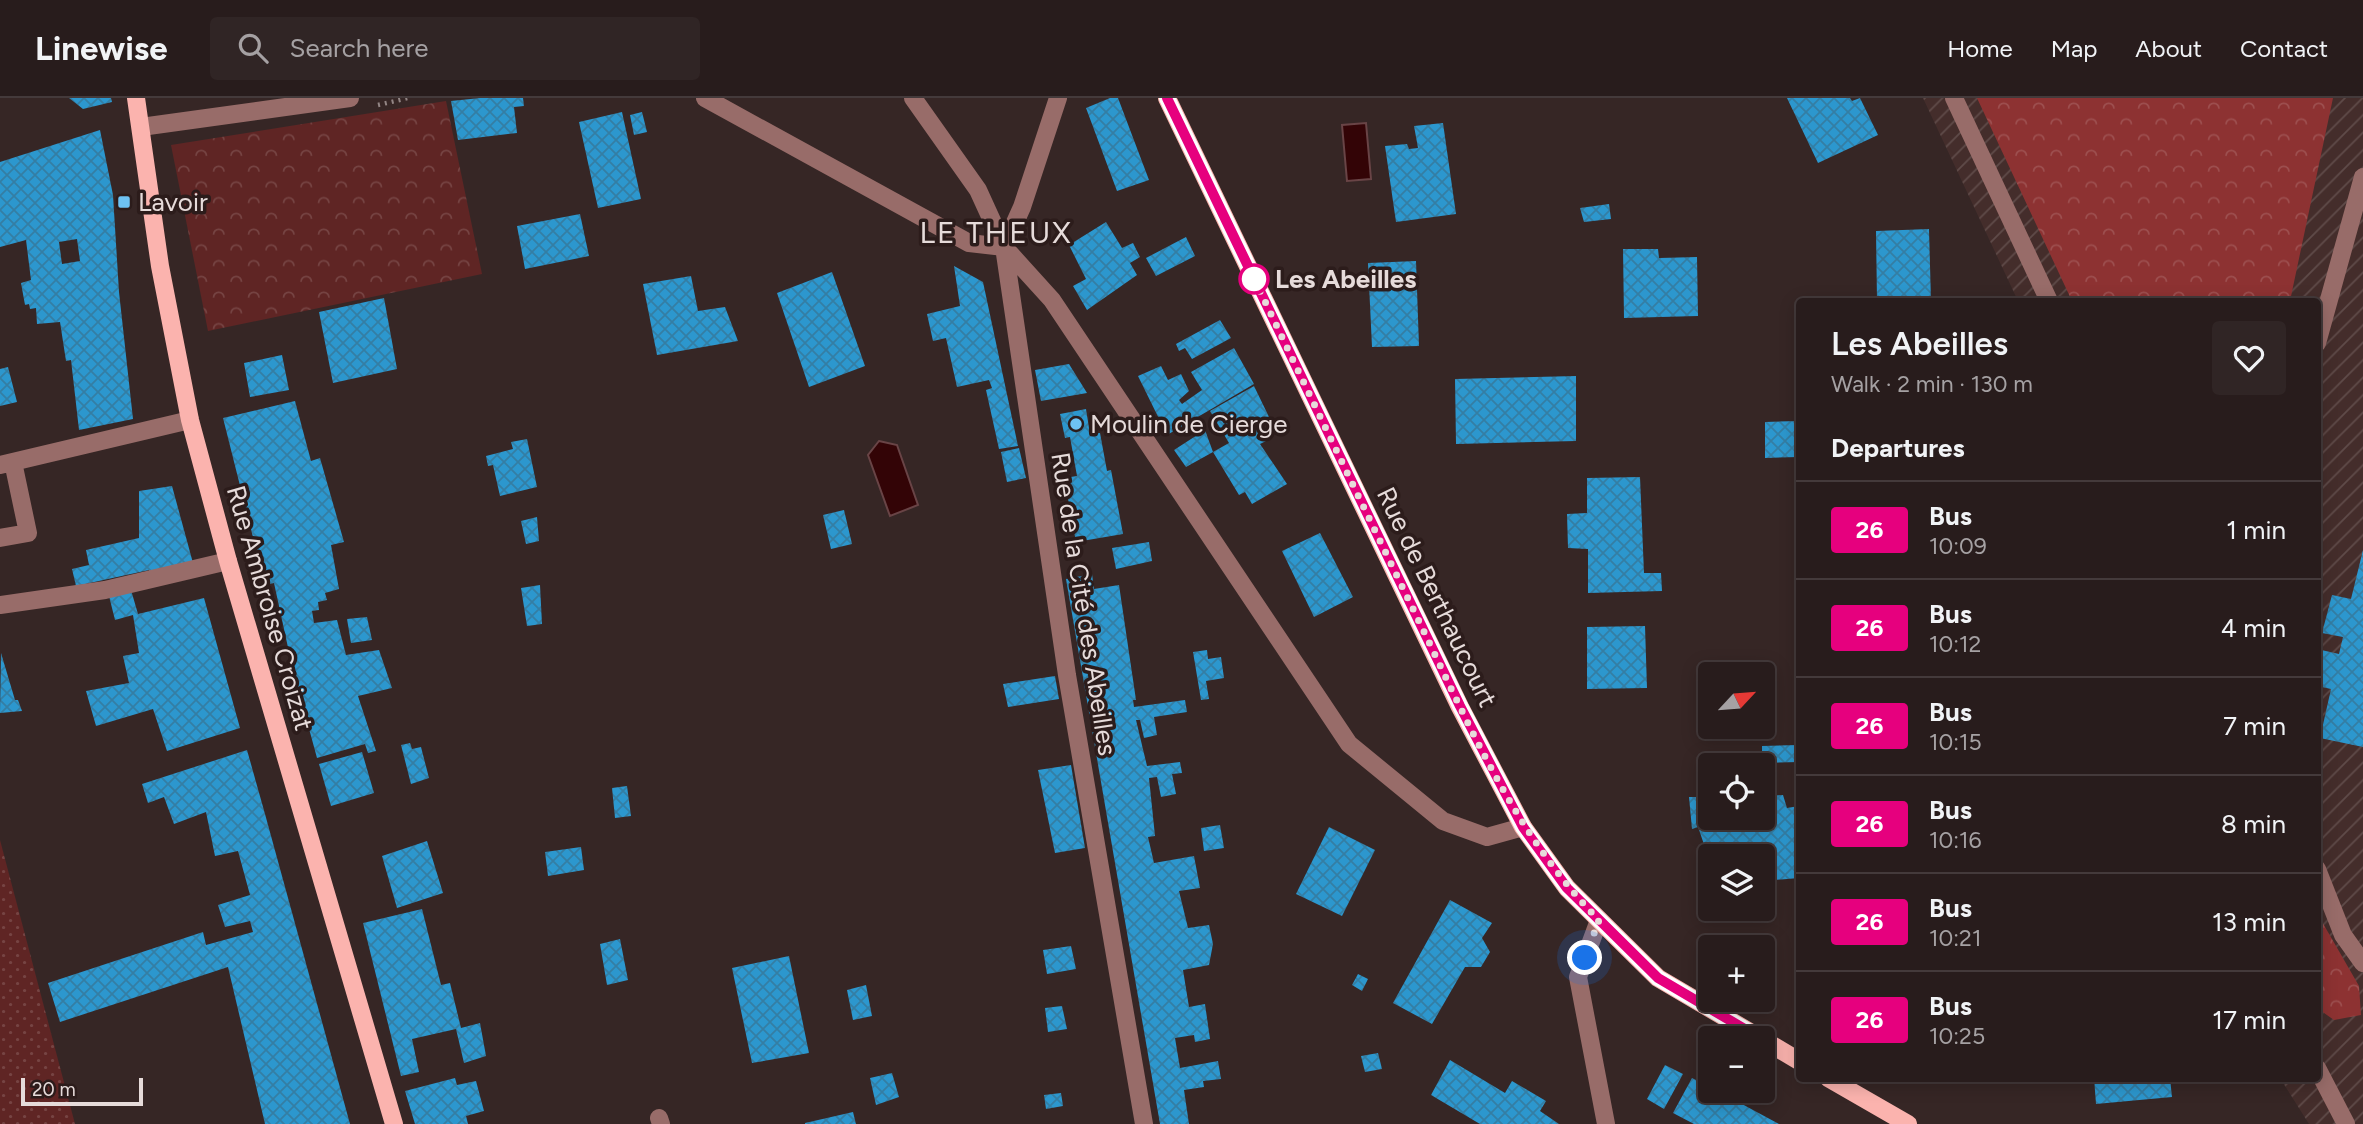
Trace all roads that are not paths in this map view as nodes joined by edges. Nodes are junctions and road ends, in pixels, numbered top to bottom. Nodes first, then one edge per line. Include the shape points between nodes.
1 (136, 98) edge
2 (350, 98) edge
3 (705, 98) edge
4 (913, 98) edge
5 (1058, 98) edge
6 (1167, 98) edge
7 (1954, 98) edge
8 (141, 127) junction
9 (2363, 177) edge
10 (1004, 247) junction
11 (2048, 298) edge
12 (2321, 329) edge
13 (190, 420) junction
14 (6, 463) edge
15 (0, 538) edge
16 (228, 561) junction
17 (0, 606) edge
18 (1523, 827) junction
19 (2321, 879) edge
20 (1599, 920) junction
21 (2363, 963) edge
22 (1739, 1026) edge
23 (1775, 1047) edge
24 (1796, 1059) edge
25 (2321, 1076) edge
26 (1835, 1082) edge
27 (394, 1124) edge
28 (1143, 1124) edge
29 (1606, 1124) edge
30 (1908, 1124) edge
31 (2346, 1124) edge

1 - 8 main road, Rue Ambroise Croizat
2 - 8 street
3 - 10 street via 969,243
4 - 10 street via 978,190
5 - 10 street
6 - 18 main road, Rue de Berthaucourt via 1460,706
7 - 11 street
8 - 13 main road, Rue Ambroise Croizat via 160,266
9 - 12 street
10 - 18 street via 1052,300 1349,744 1443,821 1487,836
10 - 28 street, Rue de la Cité des Abeilles via 1067,675
13 - 14 street
13 - 16 main road, Rue Ambroise Croizat
14 - 15 street via 28,533
16 - 17 street via 105,590
16 - 27 main road, Rue Ambroise Croizat
18 - 20 main road, Rue de Berthaucourt via 1567,888
19 - 21 street via 2343,935
20 - 22 main road, Rue de Berthaucourt via 1658,978
20 - 29 street via 1578,977
23 - 24 main road, Rue de Berthaucourt
25 - 31 street
26 - 30 main road

